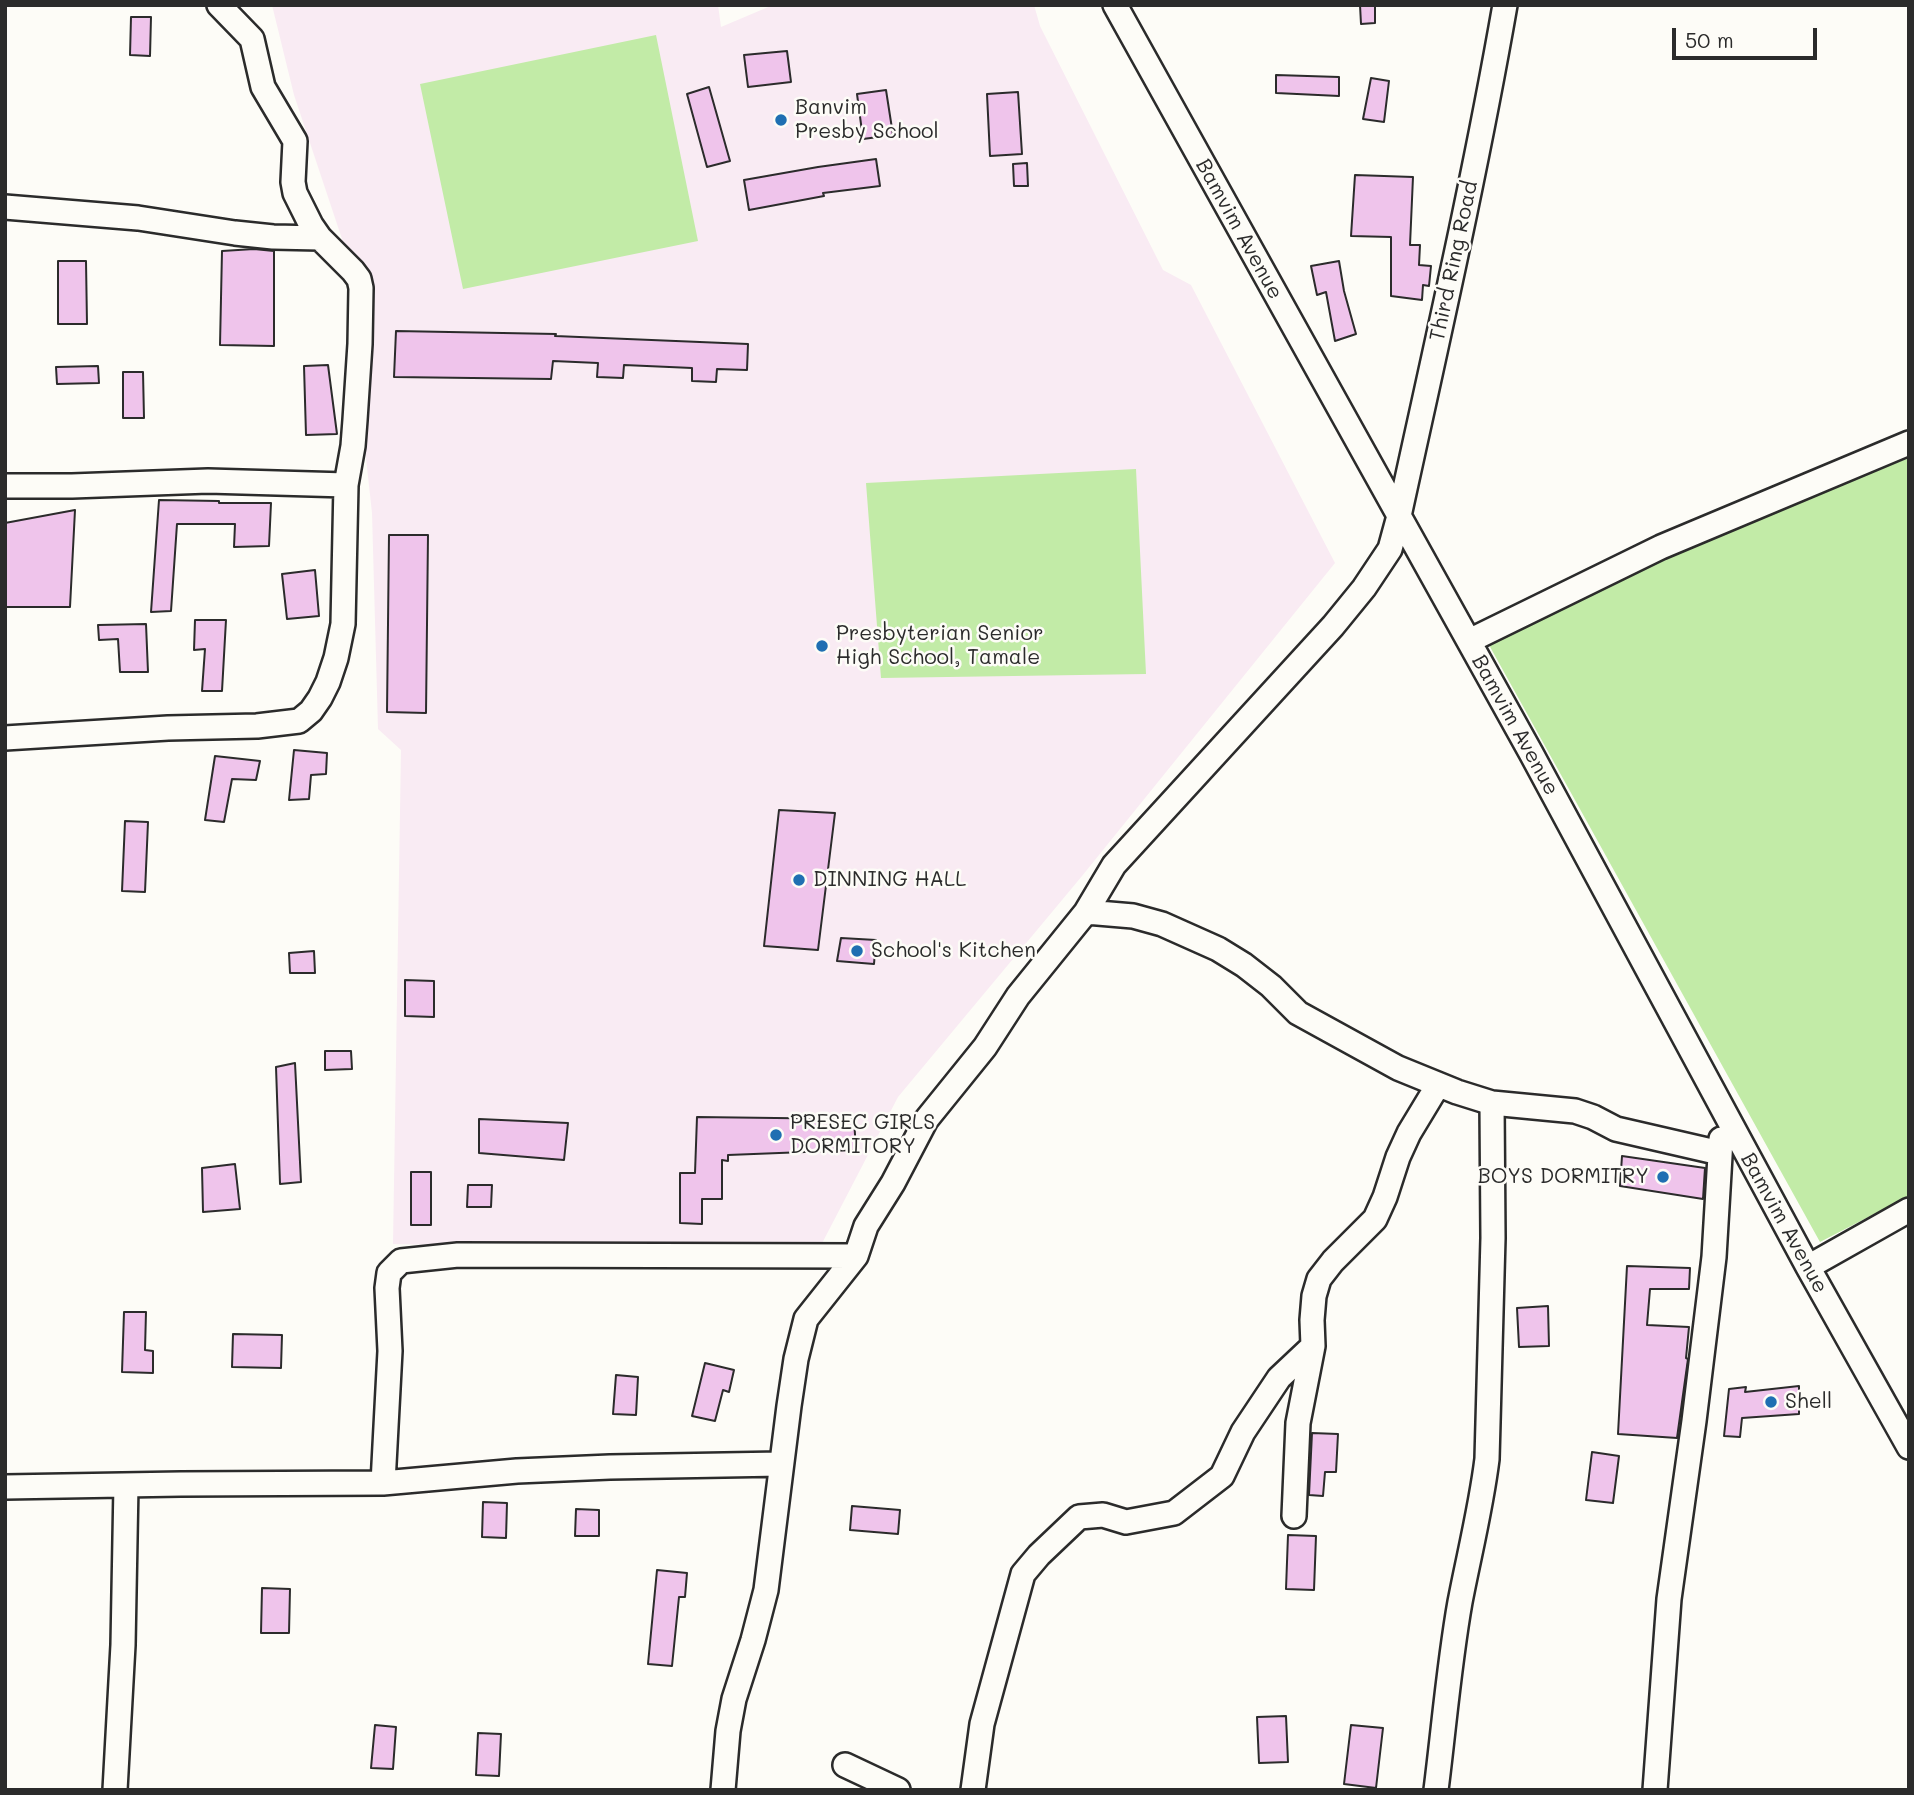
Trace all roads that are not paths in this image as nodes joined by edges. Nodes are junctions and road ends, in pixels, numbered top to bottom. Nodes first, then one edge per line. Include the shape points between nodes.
1 (219, 5) edge
2 (1115, 5) edge
3 (1505, 5) edge
4 (5, 207) edge
5 (320, 238) junction
6 (1909, 443) edge
7 (346, 485) junction
8 (5, 486) edge
9 (1399, 516) junction
10 (1469, 641) junction
11 (5, 738) edge
12 (1086, 912) junction
13 (1438, 1085) junction
14 (1492, 1103) junction
15 (1723, 1110) junction
16 (1720, 1153) junction
17 (1909, 1210) edge
18 (856, 1256) junction
19 (1808, 1267) junction
20 (1313, 1346) junction
21 (1909, 1447) edge
22 (781, 1464) junction
23 (383, 1483) junction
24 (126, 1485) junction
25 (5, 1488) edge
26 (1294, 1516) dead end
27 (845, 1765) dead end
28 (115, 1790) edge
29 (723, 1790) edge
30 (898, 1790) edge
31 (973, 1790) edge
32 (1436, 1790) edge
33 (1655, 1790) edge

1 - 5 street via 252,39 263,87 295,141 295,193
2 - 9 street, Bamvim Avenue
3 - 9 street, Third Ring Road
4 - 5 street via 138,218 273,237
5 - 7 street via 353,271 361,288 355,420
6 - 10 street via 1661,547
7 - 8 street via 208,481
7 - 11 street via 342,624 328,682 311,711 299,721
9 - 10 street, Bamvim Avenue
9 - 12 street, Third Ring Road via 1390,549 1350,607 1114,865
10 - 15 street, Bamvim Avenue
12 - 13 street via 1162,924 1217,949 1271,986 1298,1013
12 - 18 street, Third Ring Road via 926,1120 866,1226
13 - 14 street
13 - 20 street via 1409,1133 1375,1219 1319,1279
14 - 16 street via 1575,1111 1616,1129
14 - 32 street via 1487,1459 1453,1647
15 - 16 street
15 - 19 street, Bamvim Avenue
16 - 33 street via 1714,1257 1669,1599
17 - 19 street
18 - 22 street, Third Ring Road via 806,1319
18 - 23 street via 458,1255 401,1261 389,1273 387,1288 390,1351
19 - 21 street, Bamvim Avenue
20 - 26 street via 1298,1423
20 - 31 street via 1279,1378 1243,1432 1222,1476 1174,1513 1126,1522 1103,1515 1080,1517 1023,1574 982,1724
22 - 23 street via 530,1470
22 - 29 street, Third Ring Road via 766,1590 734,1699
23 - 24 street
24 - 25 street
24 - 28 street
27 - 30 street

